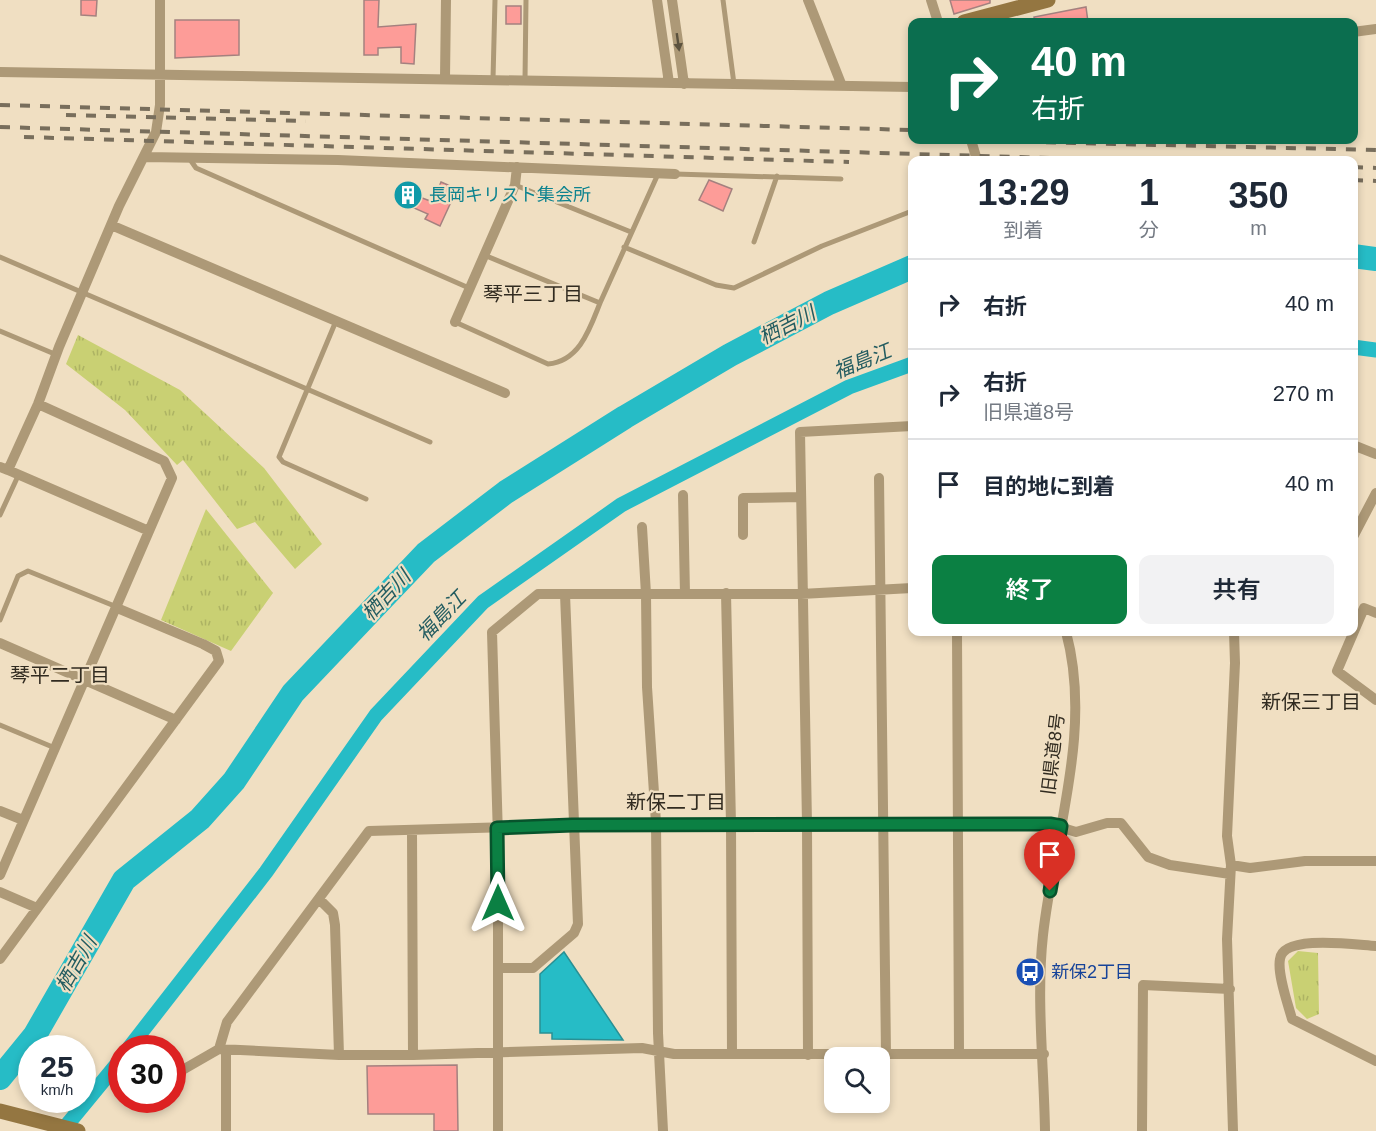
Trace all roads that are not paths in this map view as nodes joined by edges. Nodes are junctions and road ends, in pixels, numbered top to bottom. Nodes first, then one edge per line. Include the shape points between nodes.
1 (160, 0) edge
2 (446, 0) edge
3 (495, 0) edge
4 (526, 0) edge
5 (657, 0) edge
6 (672, 0) edge
7 (723, 0) edge
8 (808, 0) edge
9 (931, 0) edge
10 (1048, 0) edge
11 (937, 18) edge
12 (979, 18) edge
13 (1376, 29) edge
14 (1358, 31) edge
15 (0, 72) edge
16 (159, 74) junction
17 (445, 78) junction
18 (493, 79) junction
19 (525, 80) junction
20 (669, 83) junction
21 (684, 84) junction
22 (734, 84) junction
23 (842, 86) junction
24 (908, 87) edge
25 (145, 157) junction
26 (189, 158) junction
27 (517, 167) junction
28 (658, 172) junction
29 (675, 174) joint
30 (777, 176) junction
31 (841, 179) dead end
32 (515, 185) junction
33 (908, 214) edge
34 (111, 225) junction
35 (631, 232) junction
36 (754, 242) dead end
37 (624, 247) junction
38 (483, 254) junction
39 (0, 257) edge
40 (469, 288) junction
41 (83, 293) junction
42 (600, 303) junction
43 (337, 320) junction
44 (455, 322) joint
45 (0, 331) edge
46 (57, 355) junction
47 (308, 388) junction
48 (505, 393) dead end
49 (38, 404) junction
50 (908, 426) edge
51 (430, 442) dead end
52 (1358, 447) edge
53 (1376, 454) edge
54 (9, 471) edge
55 (879, 478) dead end
56 (1376, 493) edge
57 (683, 495) dead end
58 (801, 497) junction
59 (366, 499) dead end
60 (0, 515) edge
61 (642, 527) dead end
62 (1358, 527) edge
63 (149, 531) junction
64 (743, 535) dead end
65 (908, 588) edge
66 (881, 590) junction
67 (565, 594) junction
68 (646, 594) junction
69 (685, 594) junction
70 (726, 594) junction
71 (801, 594) junction
72 (117, 608) junction
73 (1376, 613) edge
74 (0, 620) edge
75 (1358, 622) edge
76 (957, 636) edge
77 (1067, 636) edge
78 (1234, 636) edge
79 (1352, 636) edge
80 (0, 643) edge
81 (85, 680) junction
82 (1376, 700) edge
83 (176, 720) junction
84 (0, 724) edge
85 (55, 748) junction
86 (0, 811) edge
87 (22, 820) junction
88 (656, 823) junction
89 (884, 823) junction
90 (958, 823) junction
91 (731, 824) junction
92 (807, 824) junction
93 (572, 825) junction
94 (1061, 826) junction
95 (497, 828) junction
96 (412, 831) junction
97 (1376, 861) edge
98 (1230, 869) junction
99 (0, 875) edge
100 (0, 892) edge
101 (319, 899) junction
102 (37, 908) junction
103 (1376, 946) edge
104 (0, 959) edge
105 (499, 968) junction
106 (1230, 989) junction
107 (886, 1047) edge
108 (223, 1051) junction
109 (500, 1051) junction
110 (659, 1051) junction
111 (959, 1053) junction
112 (732, 1054) junction
113 (808, 1054) junction
114 (824, 1054) edge
115 (890, 1054) edge
116 (1044, 1054) junction
117 (339, 1055) junction
118 (413, 1055) junction
119 (1376, 1061) edge
120 (186, 1069) edge
121 (0, 1111) edge
122 (78, 1131) edge
123 (226, 1131) edge
124 (498, 1131) edge
125 (663, 1131) edge
126 (1045, 1131) edge
127 (1142, 1131) edge
128 (1233, 1131) edge

1 - 16 street
2 - 17 street
3 - 18 lane
4 - 19 lane
5 - 20 street
6 -> 21 street
7 - 22 lane
8 - 23 street
9 - 11 street
10 - 12 street
13 - 14 street
15 - 16 street
16 - 17 street
16 - 25 street via 157,123
17 - 18 street
18 - 19 street
19 - 20 street
20 - 21 street
21 - 22 street
22 - 23 street
23 - 24 street
25 - 26 street
25 - 34 street
26 - 27 street via 338,159
26 - 40 lane via 196,168
27 - 28 street
27 - 32 street
28 - 29 street
28 - 35 lane
29 - 30 lane
30 - 31 lane
30 - 36 lane
32 - 35 lane
32 - 38 street
33 - 37 lane via 822,246 734,288 716,285
34 - 41 street
34 - 43 street
35 - 37 lane
37 - 42 lane
38 - 40 street
38 - 42 lane
39 - 41 lane
40 - 44 street
41 - 46 street
41 - 47 lane
42 - 44 lane via 582,346 556,364 548,364
43 - 47 lane
43 - 48 street
45 - 46 lane
46 - 49 street
47 - 51 lane
47 - 59 lane via 279,457
49 - 54 street
49 - 63 street via 164,461 172,478
50 - 58 street via 800,432
52 - 53 street
54 - 60 lane
54 - 63 street
55 - 66 street
56 - 62 street
57 - 69 street
58 - 64 street via 743,498
58 - 71 street
61 - 68 street
63 - 72 street
65 - 66 street
66 - 71 street
66 - 89 street
67 - 68 street
67 - 93 street
67 - 95 street via 538,594 492,632
68 - 69 street
68 - 88 street via 647,687
69 - 70 street
70 - 71 street
70 - 91 street
71 - 92 street
72 - 74 lane via 28,571 18,576
72 - 81 street
72 - 83 street via 203,644 219,655 219,661
73 - 75 street via 1364,608
76 - 90 street
77 - 94 street, 旧県道8号 via 1076,698
78 - 98 street via 1227,836
79 - 82 street via 1337,671
80 - 81 street
81 - 83 street
81 - 85 street
83 - 102 street
84 - 85 lane
85 - 87 street
86 - 87 street
87 - 99 street
88 - 91 street
88 - 93 street
88 - 110 street
89 - 90 street
89 - 92 street
89 - 107 street
90 - 94 street
90 - 111 street
91 - 92 street
91 - 112 street
92 - 113 street
93 - 95 street
93 - 105 street via 577,929 533,968
94 - 98 street via 1076,832 1122,823 1148,857 1170,865
94 - 116 street, 旧県道8号 via 1040,973
95 - 96 street
95 - 105 street
96 - 101 street via 369,831
96 - 118 street
97 - 98 street via 1305,861
98 - 106 street
100 - 102 street
101 - 108 street via 227,1022
101 - 117 street via 333,913 335,925
102 - 104 street
103 - 119 street via 1298,943 1284,950 1280,959 1292,1019
105 - 109 street
106 - 127 street via 1143,985
106 - 128 street
108 - 117 street
108 - 120 street
108 - 123 street
109 - 110 street
109 - 118 street
109 - 124 street
110 - 112 street
110 - 125 street
111 - 115 street
111 - 116 street
112 - 113 street
113 - 114 street
116 - 126 street, 旧県道8号
117 - 118 street
121 - 122 street

